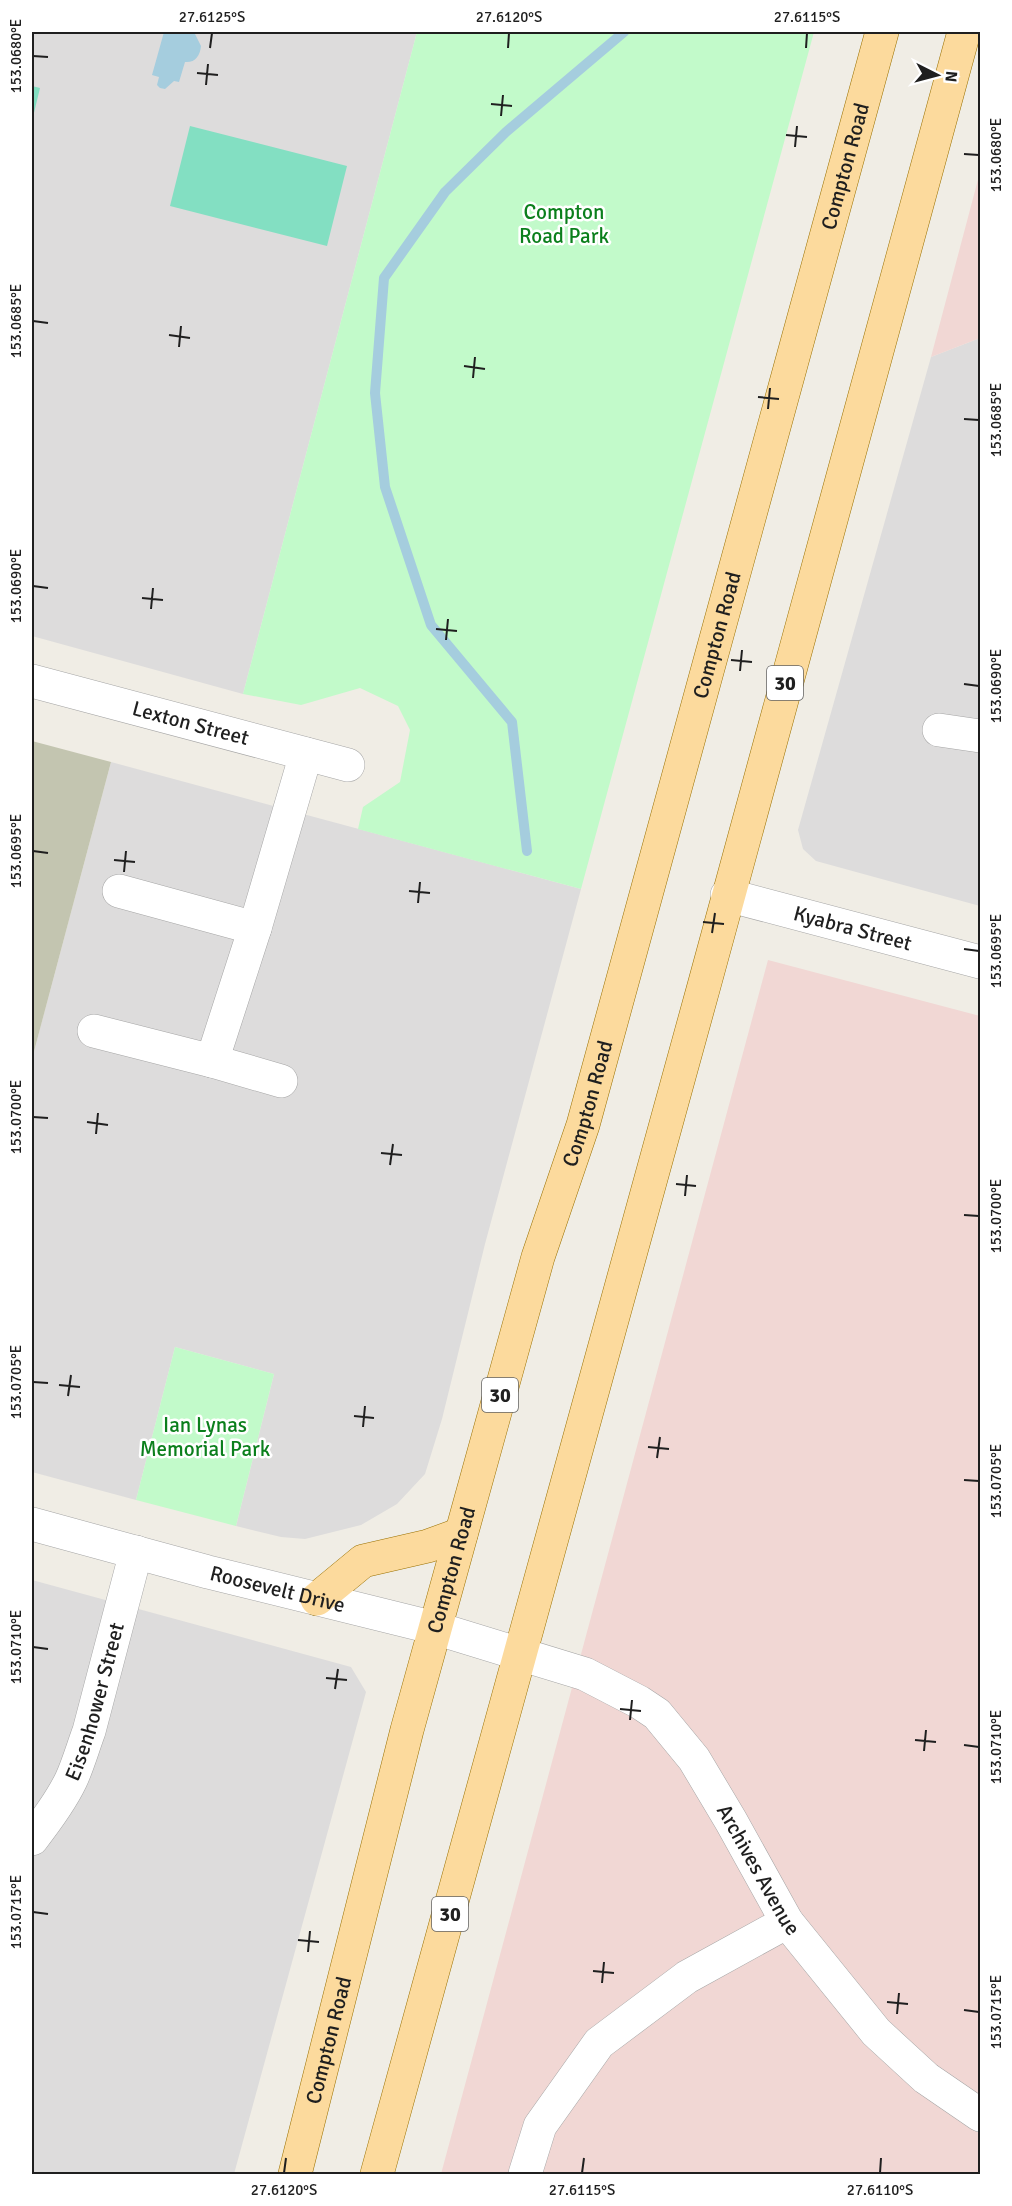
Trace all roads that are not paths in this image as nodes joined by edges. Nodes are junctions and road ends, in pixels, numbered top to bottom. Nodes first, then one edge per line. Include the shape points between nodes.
1 (882, 32) edge
2 (964, 32) edge
3 (32, 681) edge
4 (939, 730) dead end
5 (981, 736) edge
6 (306, 754) junction
7 (348, 765) dead end
8 (119, 891) dead end
9 (727, 895) junction
10 (255, 928) junction
11 (981, 962) edge
12 (94, 1031) dead end
13 (212, 1061) junction
14 (281, 1081) dead end
15 (32, 1524) edge
16 (461, 1534) junction
17 (136, 1552) junction
18 (317, 1599) junction
19 (435, 1628) junction
20 (522, 1654) junction
21 (32, 1839) edge
22 (787, 1922) junction
23 (981, 2115) edge
24 (295, 2175) edge
25 (376, 2175) edge
26 (525, 2175) edge

1 - 16 main road, Compton Road / 30 via 583,1125 538,1257
2 - 9 main road, 30
3 - 6 street, Lexton Street
4 - 5 street
6 - 7 street, Lexton Street
6 - 10 street
8 - 10 street
9 - 11 street, Kyabra Street
9 - 20 main road, 30
10 - 13 street
12 - 13 street
13 - 14 street
15 - 17 street, Roosevelt Drive
16 - 18 main road via 363,1561
16 - 19 main road, Compton Road / 30
17 - 18 street, Roosevelt Drive
17 - 21 street, Eisenhower Street via 89,1731 71,1780
18 - 19 street, Roosevelt Drive
19 - 20 street, Roosevelt Drive
19 - 24 main road, Compton Road / 30
20 - 22 street, Archives Avenue via 598,1680 657,1714 694,1759
20 - 25 main road, 30
22 - 23 street, Archives Avenue via 876,2032 926,2078
22 - 26 street via 687,1977 599,2043 540,2126

